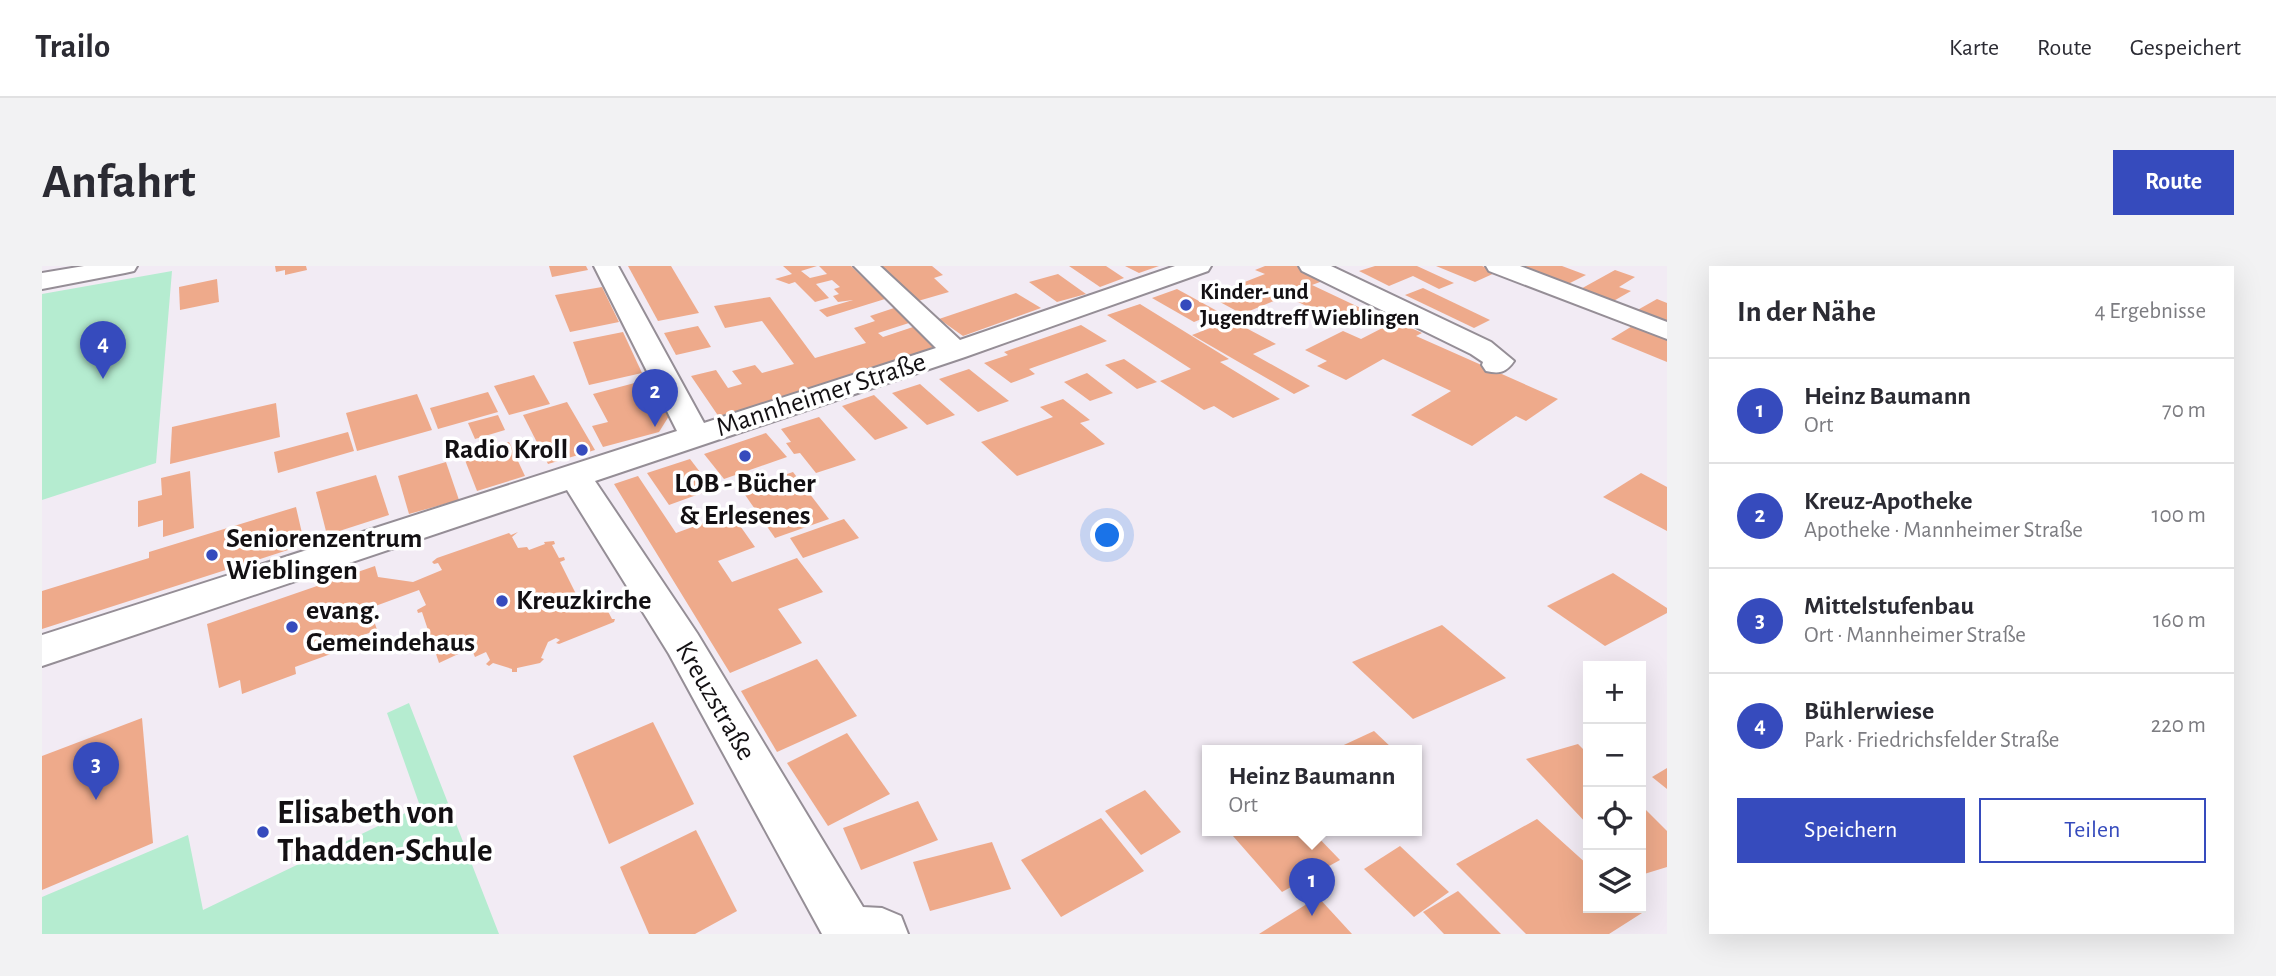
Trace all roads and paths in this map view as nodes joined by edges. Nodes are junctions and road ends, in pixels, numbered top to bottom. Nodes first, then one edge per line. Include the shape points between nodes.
1 (125, 266) edge
2 (606, 266) edge
3 (866, 266) edge
4 (1199, 266) edge
5 (1311, 266) edge
6 (1498, 266) edge
7 (42, 281) edge
8 (1667, 331) edge
9 (955, 351) junction
10 (1496, 365) dead end
11 (695, 436) junction
12 (574, 474) junction
13 (42, 651) edge
14 (860, 933) edge

1 - 7 street
2 - 11 street
3 - 9 street
4 - 9 street, Mannheimer Straße
5 - 10 street via 1481,348 1500,361
6 - 8 street
9 - 11 street, Mannheimer Straße
11 - 12 street, Mannheimer Straße
12 - 13 street, Mannheimer Straße
12 - 14 street, Kreuzstraße

